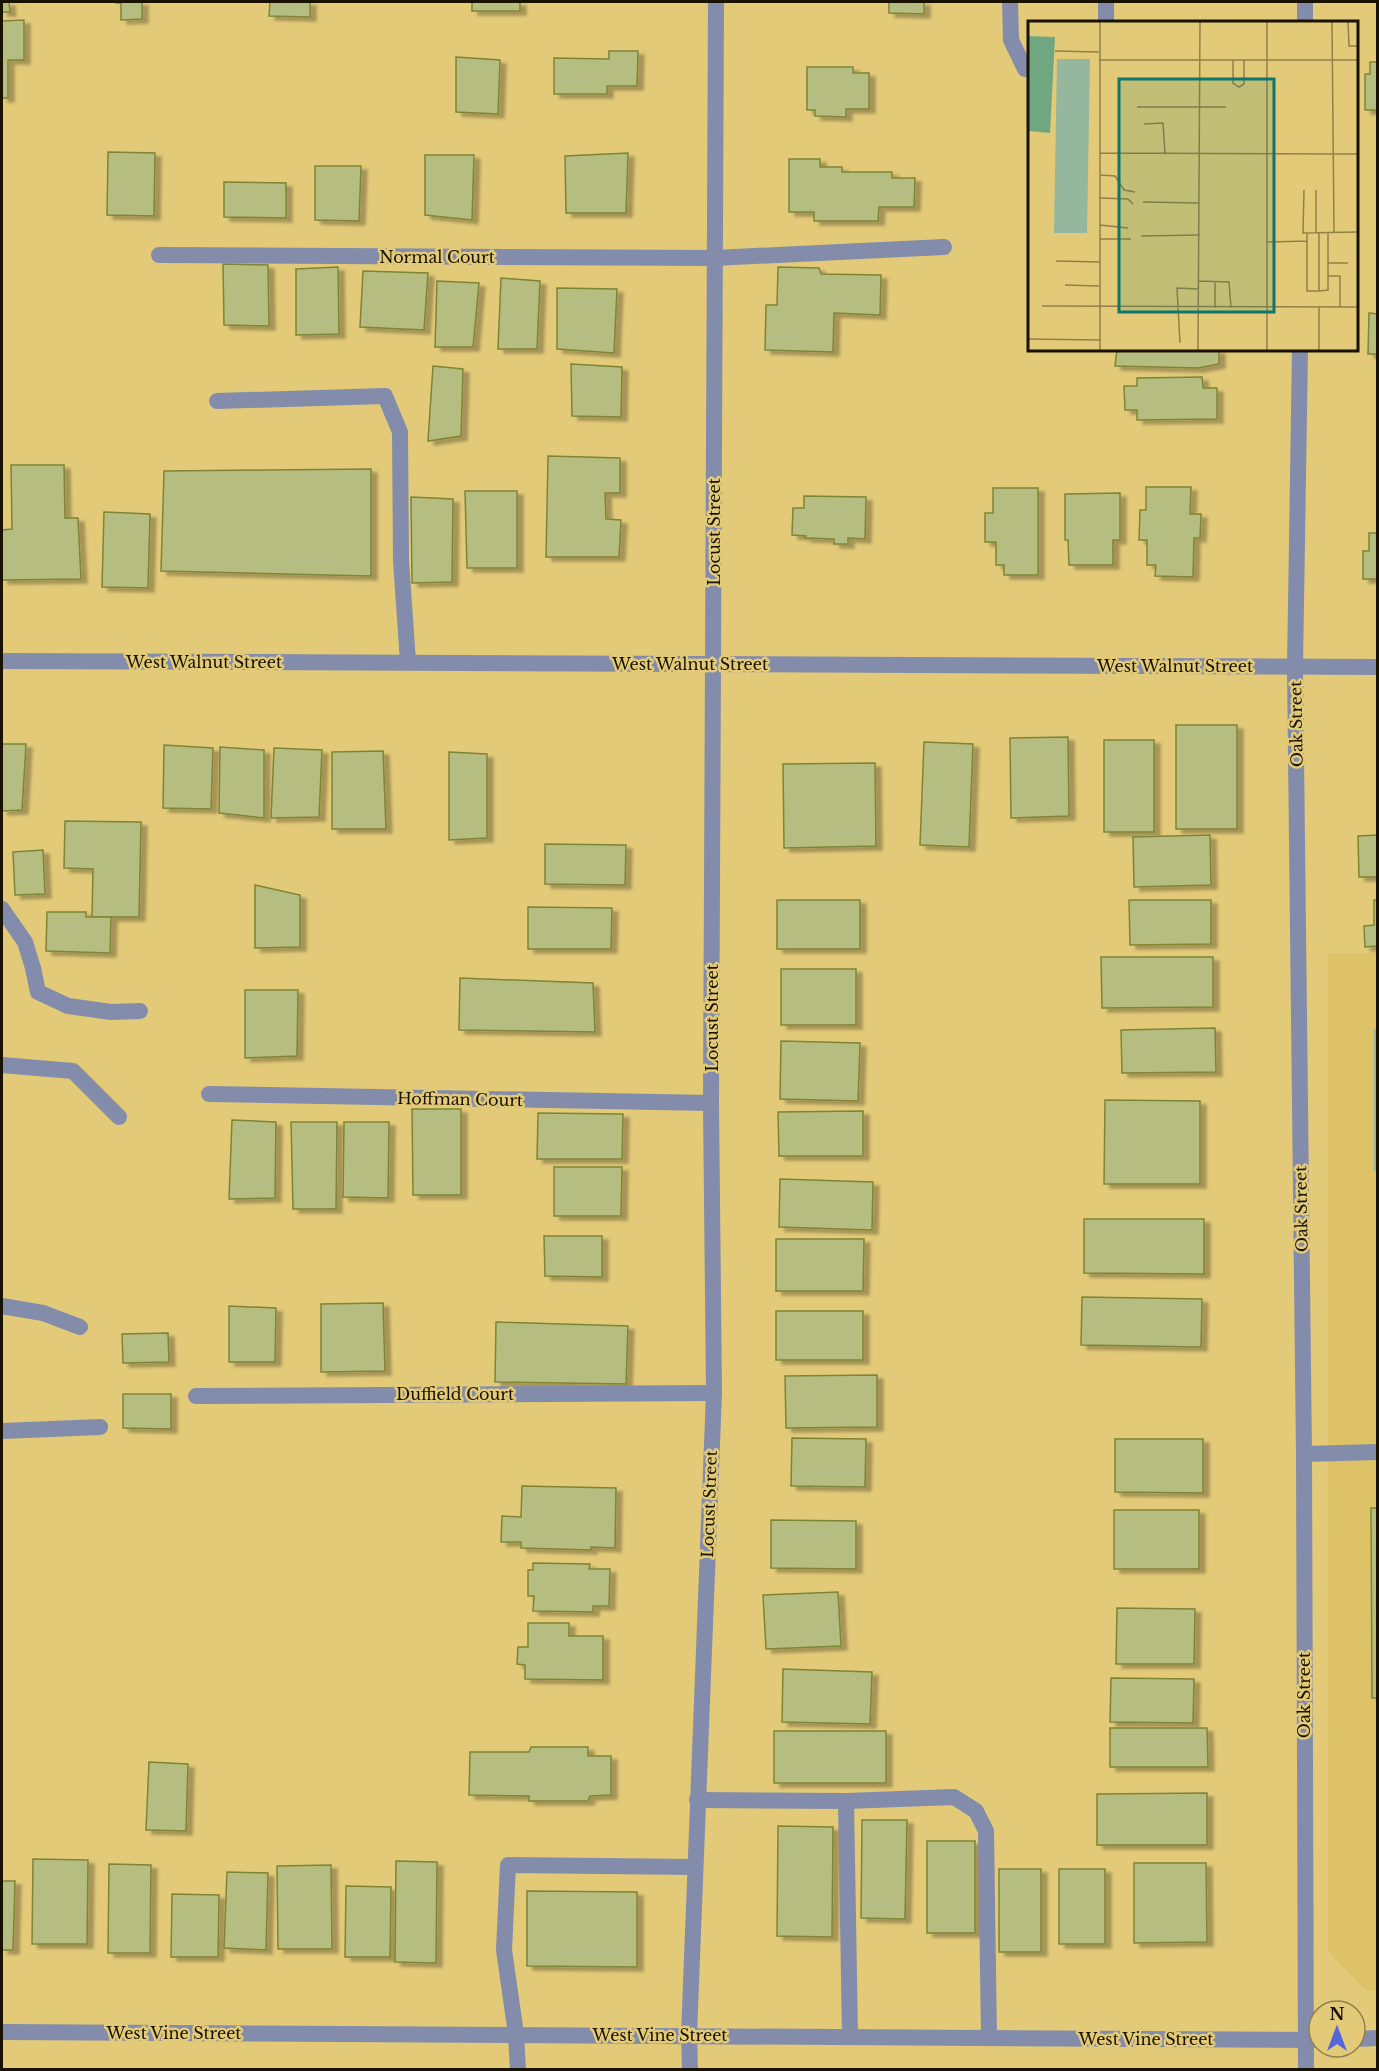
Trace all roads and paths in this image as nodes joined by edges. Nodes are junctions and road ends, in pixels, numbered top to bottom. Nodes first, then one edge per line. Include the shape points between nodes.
1 (716, 2) edge
2 (1010, 2) edge
3 (1106, 2) edge
4 (1305, 2) edge
5 (1106, 21) edge
6 (1305, 21) edge
7 (1028, 70) edge
8 (944, 247) dead end
9 (159, 255) dead end
10 (714, 258) junction
11 (1300, 351) edge
12 (217, 401) dead end
13 (2, 661) edge
14 (408, 662) junction
15 (713, 664) junction
16 (1295, 667) junction
17 (1377, 667) edge
18 (2, 909) edge
19 (140, 1011) dead end
20 (2, 1065) edge
21 (209, 1094) dead end
22 (711, 1103) junction
23 (119, 1117) dead end
24 (2, 1306) edge
25 (80, 1327) dead end
26 (714, 1393) junction
27 (196, 1396) dead end
28 (100, 1427) dead end
29 (2, 1431) edge
30 (1377, 1452) edge
31 (1304, 1454) junction
32 (697, 1800) junction
33 (846, 1801) junction
34 (695, 1867) junction
35 (1311, 1999) edge
36 (2, 2031) edge
37 (516, 2034) junction
38 (689, 2035) junction
39 (850, 2036) junction
40 (988, 2038) junction
41 (1307, 2040) edge
42 (518, 2070) edge
43 (690, 2070) edge

1 - 10 street, Locust Street
2 - 7 street via 1011,40
3 - 5 street
4 - 6 street
8 - 10 street, Normal Court
9 - 10 street, Normal Court
10 - 15 street, Locust Street
11 - 16 street, Oak Street
12 - 14 street via 385,396 400,432 401,561
13 - 14 street, West Walnut Street
14 - 15 street, West Walnut Street
15 - 16 street, West Walnut Street
15 - 22 street, Locust Street
16 - 17 street, West Walnut Street
16 - 31 street, Oak Street
18 - 19 street via 25,942 38,992 68,1006 111,1012
20 - 23 street via 74,1071
21 - 22 street, Hoffman Court
22 - 26 street, Locust Street
24 - 25 street via 43,1313
26 - 27 street, Duffield Court
26 - 32 street, Locust Street
28 - 29 street
30 - 31 street
31 - 35 street, Oak Street
32 - 33 street
32 - 34 street, Locust Street
33 - 39 street
33 - 40 street via 954,1797 976,1810 986,1832
34 - 37 street via 508,1865 504,1950
34 - 38 street, Locust Street
36 - 37 street, West Vine Street
37 - 38 street, West Vine Street
37 - 42 street
38 - 39 street, West Vine Street
38 - 43 street, Locust Street
39 - 40 street, West Vine Street
40 - 41 street, West Vine Street

